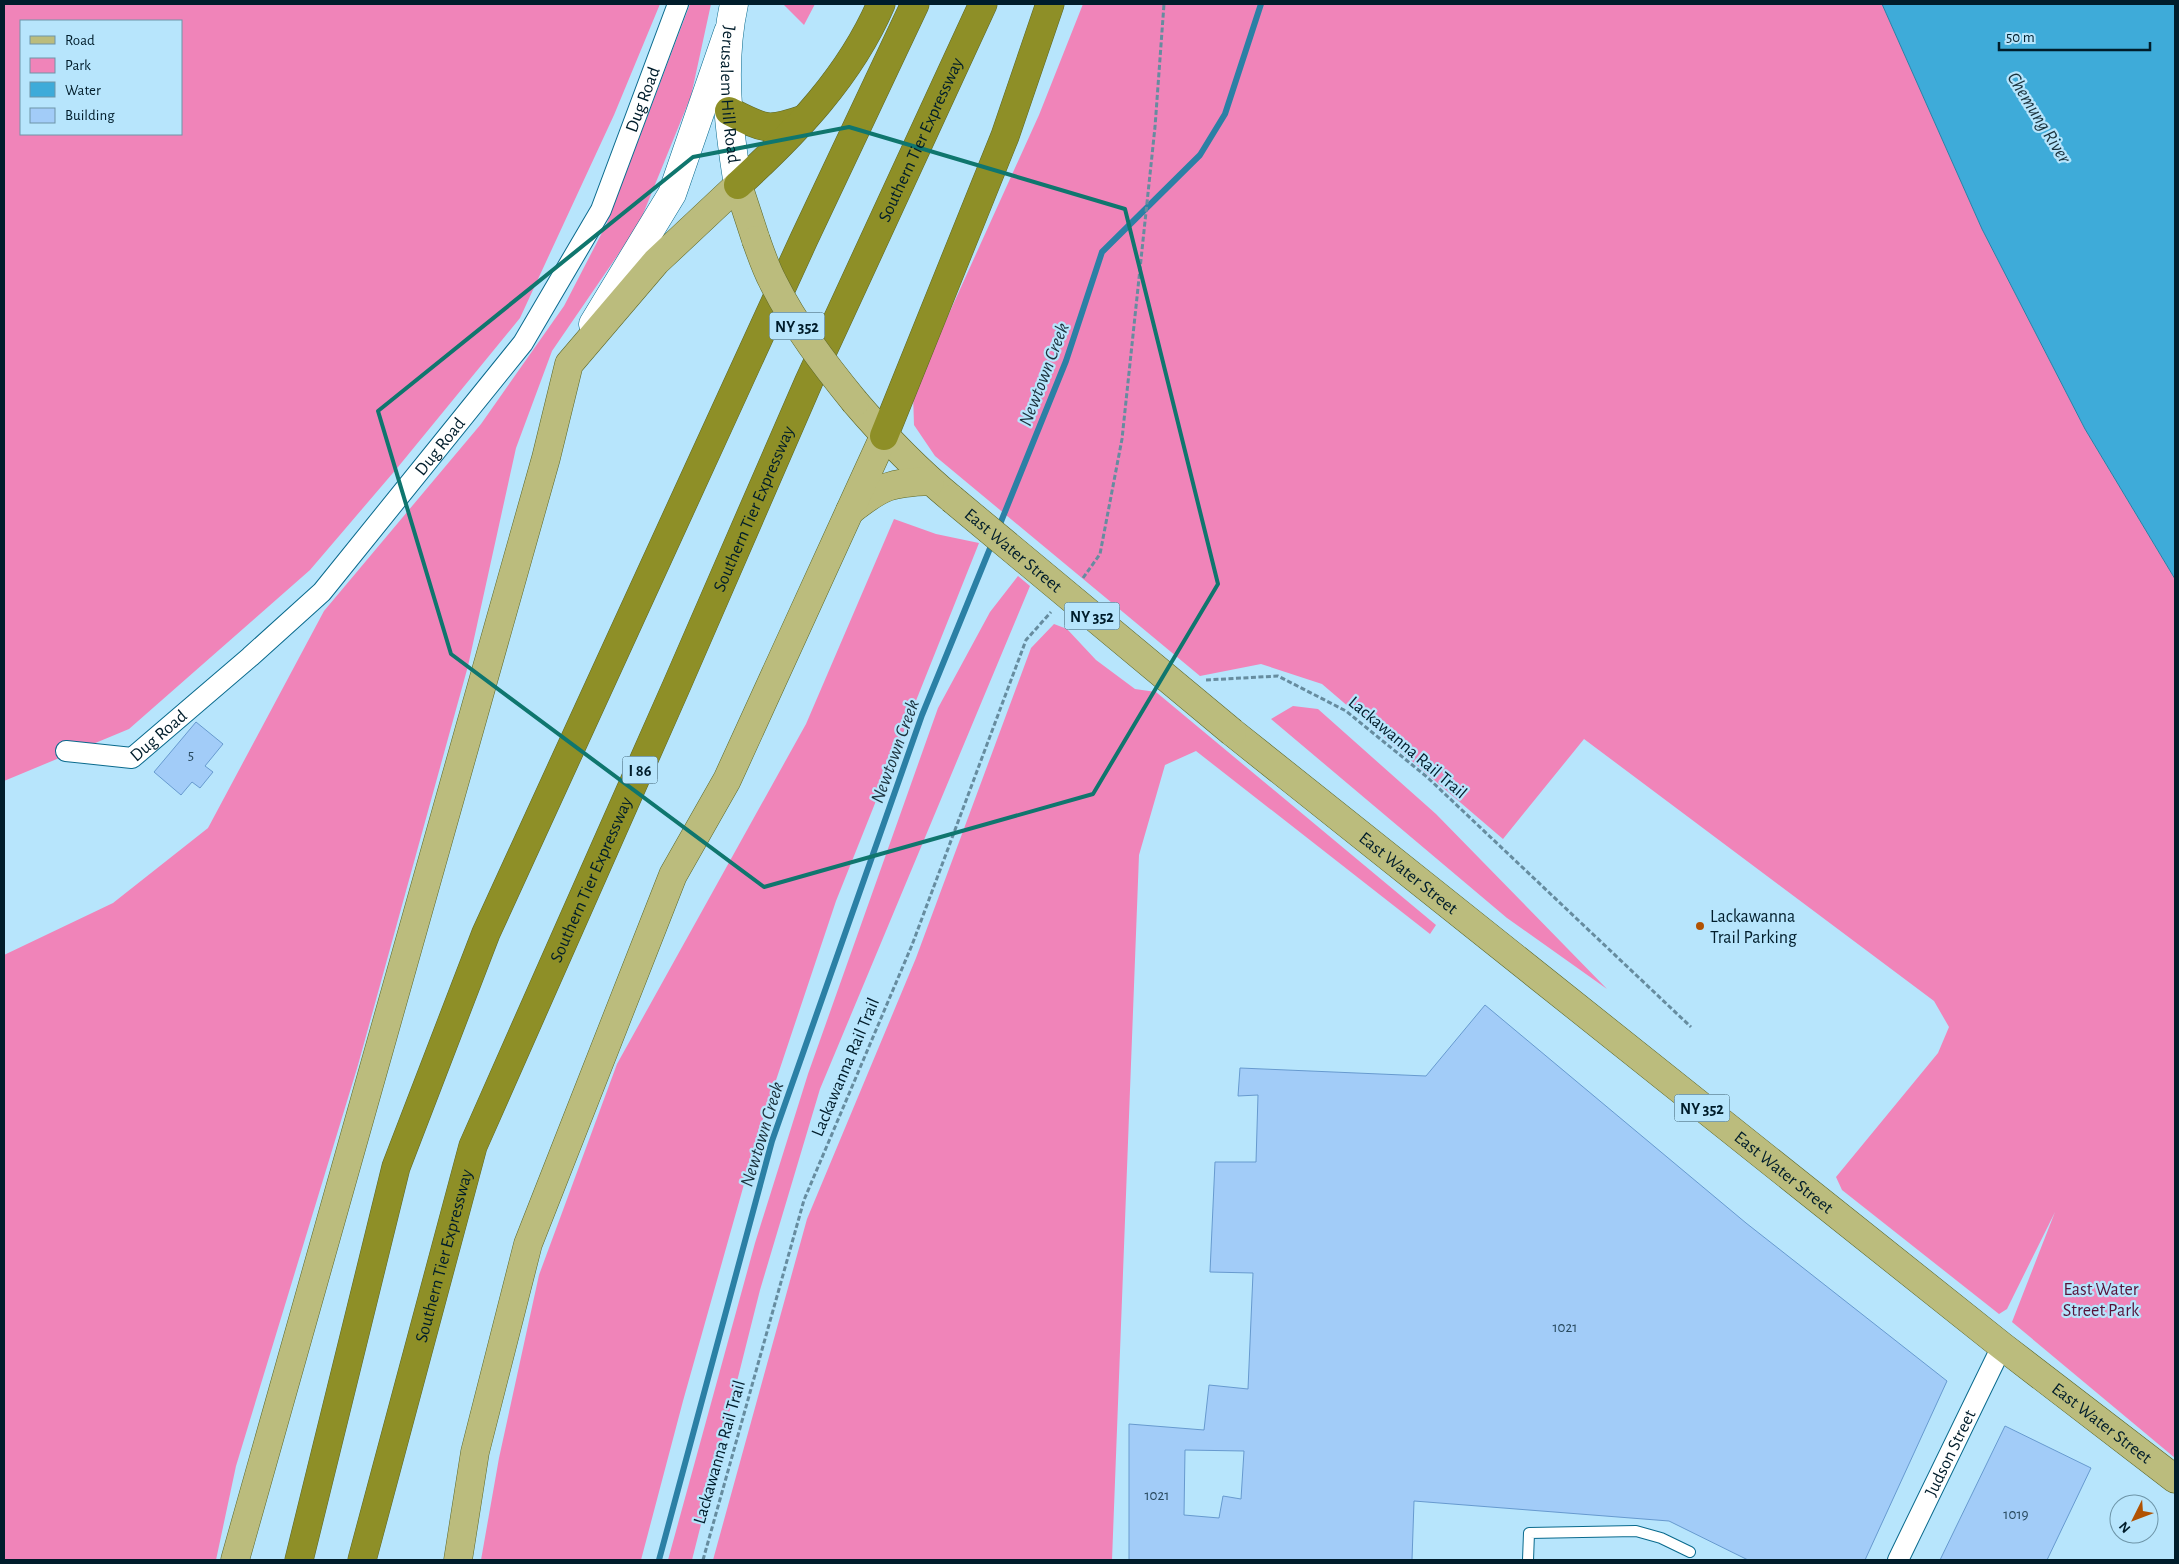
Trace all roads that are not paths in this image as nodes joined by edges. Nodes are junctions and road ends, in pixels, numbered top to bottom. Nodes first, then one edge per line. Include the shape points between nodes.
1 (678, 4) edge
2 (734, 4) edge
3 (881, 4) edge
4 (915, 4) edge
5 (983, 4) edge
6 (1050, 4) edge
7 (728, 32) junction
8 (730, 111) junction
9 (806, 118) junction
10 (738, 185) junction
11 (569, 364) junction
12 (884, 436) junction
13 (930, 481) junction
14 (850, 512) junction
15 (66, 751) dead end
16 (2002, 1346) junction
17 (2175, 1479) edge
18 (1690, 1552) dead end
19 (235, 1560) edge
20 (299, 1560) edge
21 (362, 1560) edge
22 (458, 1560) edge
23 (1528, 1560) edge
24 (1898, 1560) edge

1 - 15 street, Dug Road via 601,210 523,343 322,592 132,758
2 - 7 street, Jerusalem Hill Road
3 - 9 highway via 854,56 834,86
4 - 20 highway via 486,933 396,1167
5 - 21 highway, Southern Tier Expressway / I 86 via 808,381 473,1146
6 - 12 highway via 1005,136
7 - 8 street, Jerusalem Hill Road via 726,85
7 - 11 street via 672,194
8 - 9 highway via 766,128 779,128
8 - 10 street, Jerusalem Hill Road
9 - 10 highway
10 - 11 main road via 656,262
10 - 12 main road, East Water Street / NY 352, bridge via 772,280 793,319 808,343
11 - 19 main road via 546,458
12 - 13 main road, East Water Street / NY 352
12 - 14 main road
13 - 14 main road via 896,483 873,493
13 - 16 main road, East Water Street / NY 352, bridge via 1232,732
14 - 22 main road via 727,780 673,875 528,1244 475,1452
16 - 17 main road, East Water Street / NY 352
16 - 24 street, Judson Street
18 - 23 lane via 1661,1538 1636,1531 1529,1533

